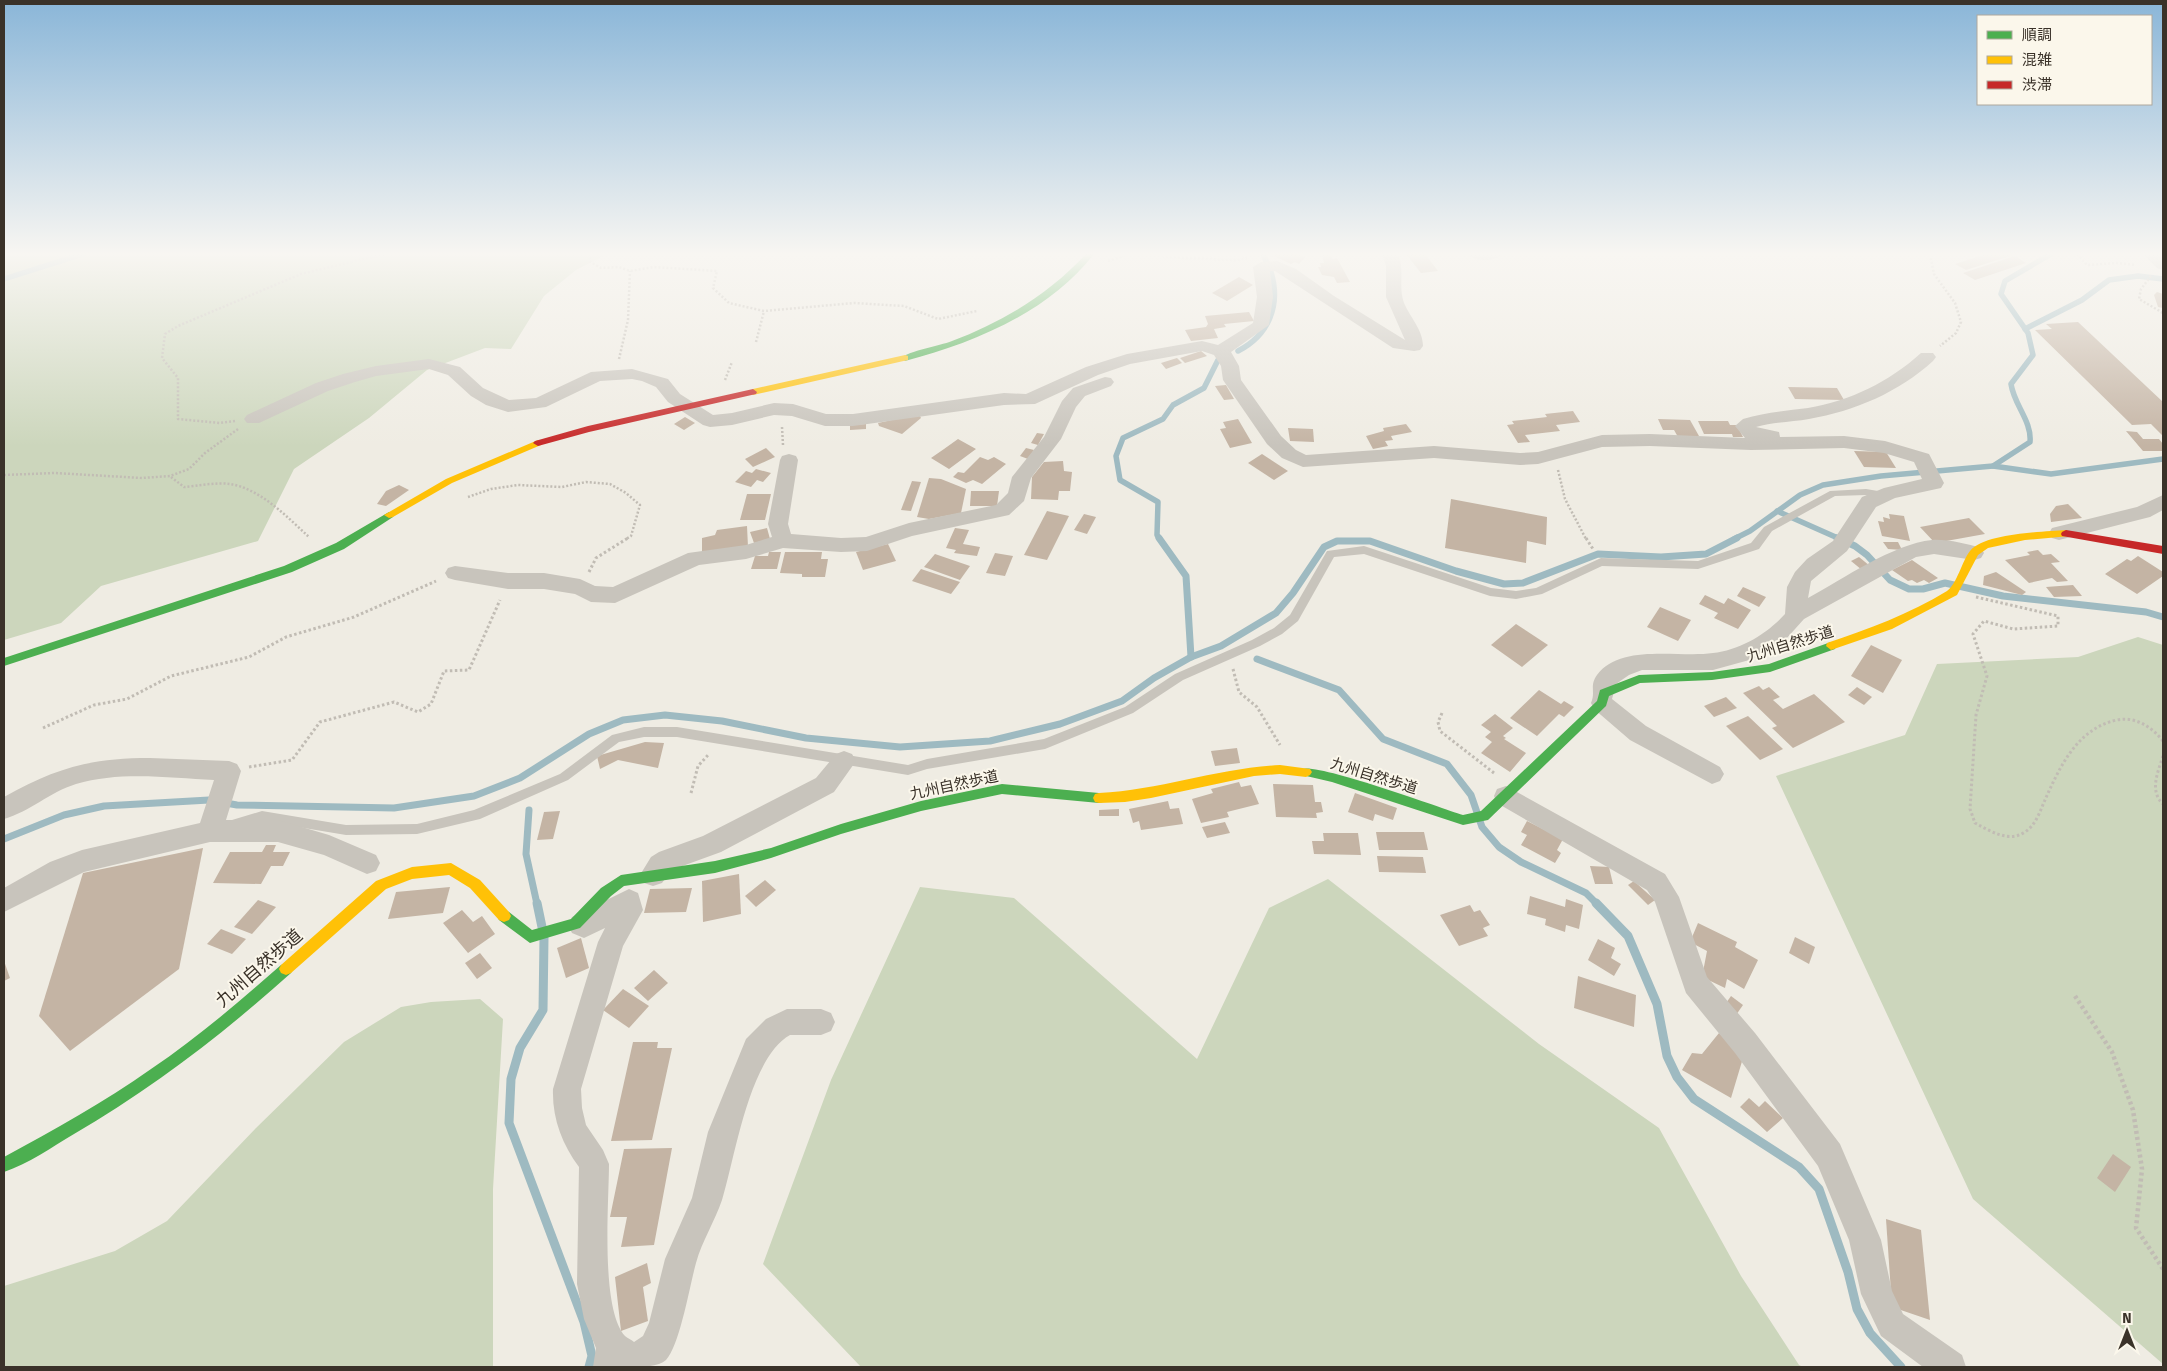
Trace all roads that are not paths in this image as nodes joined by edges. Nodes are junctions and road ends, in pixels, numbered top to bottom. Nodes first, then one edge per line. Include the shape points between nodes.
1 (1006, 318) edge
2 (1262, 318) edge
3 (1358, 318) edge
4 (1402, 318) edge
5 (1164, 352) junction
6 (1221, 352) junction
7 (1927, 357) road end
8 (687, 408) junction
9 (253, 419) road end
10 (1844, 442) junction
11 (789, 460) road end
12 (1884, 495) junction
13 (2163, 502) edge
14 (2059, 533) junction
15 (783, 541) junction
16 (2163, 550) edge
17 (1974, 553) junction
18 (455, 573) road end
19 (1796, 614) junction
20 (4, 662) edge
21 (1603, 698) junction
22 (844, 761) junction
23 (1712, 774) dead end
24 (1506, 797) junction
25 (4, 809) edge
26 (210, 831) junction
27 (367, 862) dead end
28 (653, 874) junction
29 (4, 901) edge
30 (567, 927) junction
31 (821, 1022) dead end
32 (4, 1165) edge
33 (611, 1357) edge
34 (1950, 1367) edge

1 - 8 street via 972,336 929,352
2 - 6 street via 1261,325
3 - 4 street via 1399,344 1414,346 1415,339
5 - 6 street via 1202,346
5 - 8 street via 1092,370 1030,400 1004,400 853,420 825,420 793,410 774,409 710,421
5 - 15 street via 1126,373 1079,392 1068,405 1052,439 1022,477 1017,496 1002,510 909,530 867,544
6 - 10 street via 1230,366 1232,380 1274,440 1289,454 1303,461 1434,452 1538,458 1602,441
7 - 10 street via 1892,385 1854,400 1815,412 1744,426 1752,434
8 - 9 street via 662,383 647,376 615,374 597,376 540,403 508,406 477,392 454,371 429,364 376,370 349,378
8 - 20 street via 530,445 492,460 404,505 340,546 288,569
10 - 12 street via 1885,447 1922,458 1934,483
11 - 15 street via 778,524
12 - 19 street via 1868,502 1845,539 1803,576 1796,590
12 - 22 lane via 1833,493 1795,511 1768,529 1755,546 1698,565 1601,562 1538,591 1516,595 1490,592 1364,550 1331,554 1294,618 1278,631 1179,677 1129,710 1045,744 908,770
13 - 14 street via 2143,512
14 - 16 street
14 - 17 street via 2005,540 1985,545
15 - 18 street via 746,552 695,558 615,594 591,594 580,587 544,581 508,581
17 - 19 street via 1925,547 1912,551
17 - 21 street, 九州自然歩道 via 1954,591 1888,626 1770,668 1712,676 1639,679
19 - 21 street via 1773,637 1734,659 1690,664 1642,662 1618,670 1604,682
21 - 23 street via 1638,733
21 - 24 street, 九州自然歩道
22 - 26 lane via 722,739 644,732 616,738 564,777 476,815 417,829 346,830 262,816
22 - 28 street via 825,785 712,844 668,860
24 - 28 street, 九州自然歩道 via 1484,816 1463,820 1332,776 1283,768 1244,771 1146,795 1116,798 1073,797 1038,791 993,791 921,806 715,867
24 - 34 street via 1656,882 1666,897 1696,984 1830,1155 1866,1240 1877,1294 1892,1325
25 - 26 street via 74,775 114,769 229,770
26 - 27 street via 278,831 329,846
26 - 29 street via 82,861
28 - 30 street, 九州自然歩道 via 621,881
30 - 32 street, 九州自然歩道 via 530,936 511,923 475,884 451,868 412,873 381,885 250,1001 156,1074 62,1134
30 - 33 street via 584,926 619,905 629,901 631,905 612,942 567,1089 566,1107 577,1140 594,1164 593,1284
31 - 33 street via 788,1022 776,1028 756,1049 723,1132 707,1200 681,1259 665,1324 654,1348 634,1362

